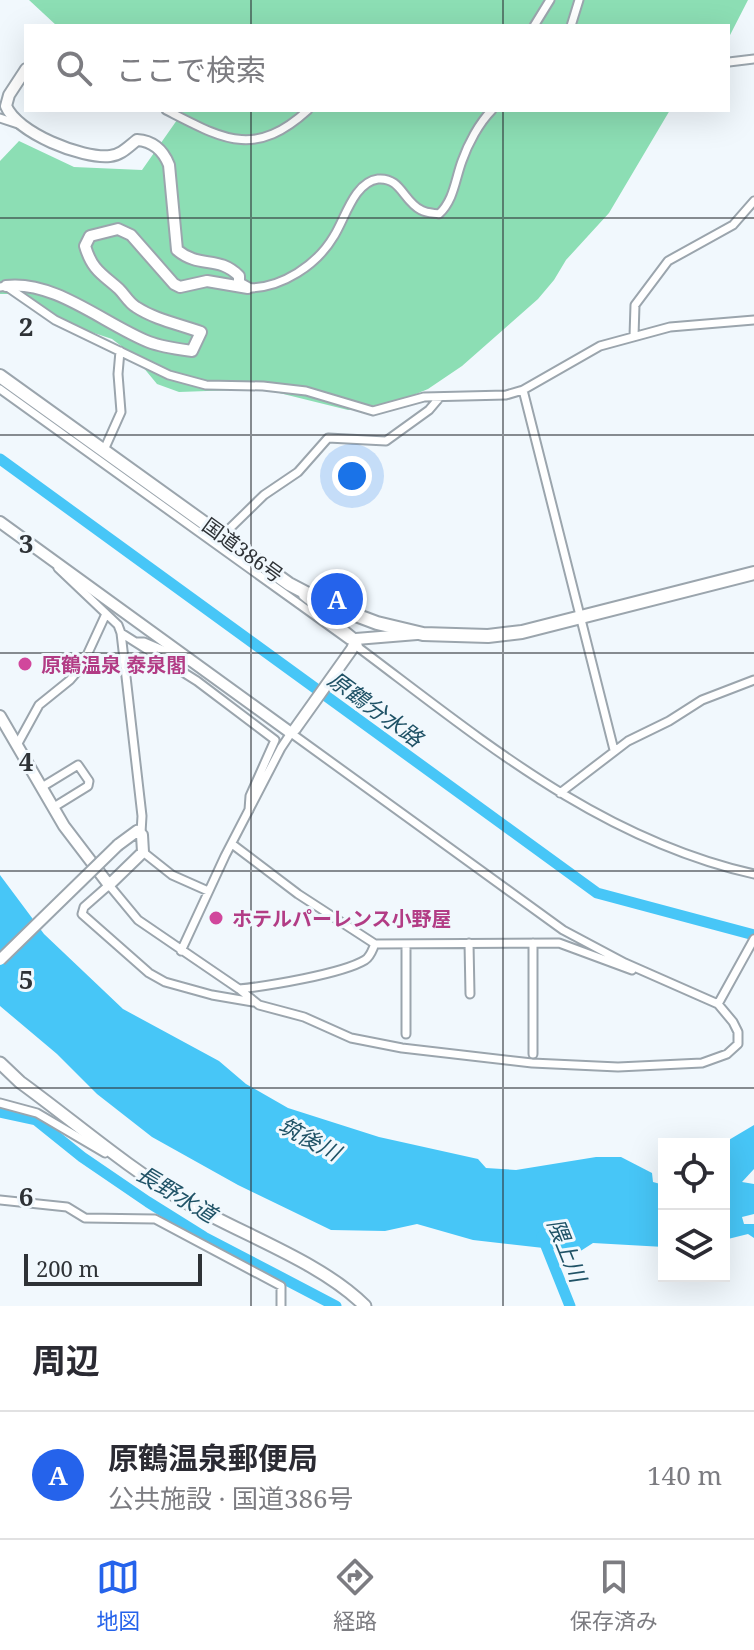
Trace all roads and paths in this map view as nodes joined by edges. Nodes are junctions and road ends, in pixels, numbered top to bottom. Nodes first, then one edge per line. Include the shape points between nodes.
1 (550, 0) edge
2 (579, 0) edge
3 (535, 24) edge
4 (572, 24) edge
5 (754, 59) edge
6 (730, 62) edge
7 (24, 72) edge
8 (170, 112) edge
9 (305, 112) edge
10 (490, 112) edge
11 (0, 118) edge
12 (24, 125) junction
13 (754, 201) edge
14 (3, 286) edge
15 (248, 288) junction
16 (754, 320) edge
17 (634, 336) junction
18 (120, 351) junction
19 (0, 376) edge
20 (0, 389) edge
21 (523, 390) junction
22 (440, 397) junction
23 (104, 450) junction
24 (0, 522) edge
25 (222, 536) junction
26 (56, 562) junction
27 (754, 573) edge
28 (289, 584) junction
29 (108, 616) junction
30 (580, 618) junction
31 (121, 633) junction
32 (423, 634) junction
33 (133, 642) junction
34 (354, 644) junction
35 (123, 652) junction
36 (196, 663) junction
37 (754, 680) edge
38 (0, 716) edge
39 (293, 731) junction
40 (17, 745) junction
41 (614, 750) junction
42 (42, 787) junction
43 (560, 793) junction
44 (54, 807) junction
45 (249, 810) junction
46 (141, 833) junction
47 (232, 844) junction
48 (143, 852) junction
49 (754, 874) edge
50 (109, 885) junction
51 (208, 891) junction
52 (754, 939) edge
53 (469, 943) junction
54 (533, 943) junction
55 (375, 944) junction
56 (406, 944) junction
57 (181, 951) junction
58 (0, 960) edge
59 (645, 972) junction
60 (239, 989) junction
61 (470, 994) dead end
62 (253, 1002) junction
63 (719, 1002) junction
64 (406, 1034) dead end
65 (533, 1054) dead end
66 (0, 1063) edge
67 (0, 1103) edge
68 (118, 1157) junction
69 (0, 1200) edge
70 (281, 1306) edge
71 (365, 1306) edge

1 - 3 street
2 - 4 street
5 - 6 street
7 - 12 street via 6,106 9,115
8 - 9 street via 236,140 270,137
10 - 15 street via 464,155 447,207 439,214 420,210 397,184 376,179 361,188 334,237 310,264 277,283
11 - 12 street
12 - 15 street via 54,146 98,155 120,154 137,140 148,140 165,154 169,165 177,250 191,261 227,265
13 - 17 street via 733,225 668,261 637,299
14 - 15 street via 43,289 150,342 192,351 201,332 133,306 89,258 85,246 90,236 118,229 131,235 180,287 207,281
14 - 18 street via 55,320
16 - 17 street via 670,327
17 - 21 street via 600,346
18 - 22 street via 191,382 292,389 373,411
18 - 23 street via 121,412
19 - 23 highway, 国道386号
20 - 34 street
21 - 22 street
21 - 30 street
22 - 25 street via 386,441 328,438 298,472 264,495
23 - 25 highway, 国道386号
24 - 26 street
25 - 28 highway, 国道386号
26 - 29 street
26 - 36 street
27 - 30 highway, 国道386号
28 - 32 highway, 国道386号 via 362,618
28 - 34 street
29 - 31 street
29 - 40 street via 82,666 39,705
30 - 32 highway, 国道386号 via 507,635
30 - 41 street
31 - 33 street
31 - 35 street
32 - 34 street
33 - 35 street
33 - 36 street
33 - 45 street via 197,681 275,740
34 - 39 street
34 - 43 street
35 - 46 street
36 - 39 street
37 - 41 street via 702,700
38 - 40 street
39 - 45 street
39 - 59 street via 563,930
40 - 42 street
41 - 43 street
42 - 44 street
42 - 44 street via 78,765 89,781
43 - 49 street via 656,844
44 - 50 street
45 - 47 street
46 - 48 street
46 - 58 street, bridge via 133,832 118,845
47 - 51 street
47 - 55 street
48 - 50 street
48 - 51 street via 172,875
50 - 57 street via 138,920
50 - 62 street via 82,914 149,973 165,982
51 - 57 street
52 - 63 street
53 - 54 street
53 - 56 street
53 - 61 street
54 - 59 street via 568,945
54 - 65 street
55 - 56 street
55 - 60 street via 362,962 327,974
56 - 64 street
57 - 60 street
59 - 63 street
60 - 62 street
62 - 63 street via 351,1038 402,1048 535,1064 618,1067 702,1063 727,1054 738,1044 738,1032
66 - 68 main road
67 - 68 street via 37,1113
68 - 71 main road via 201,1211 330,1279
69 - 70 street via 67,1207 85,1218 155,1219 281,1286

